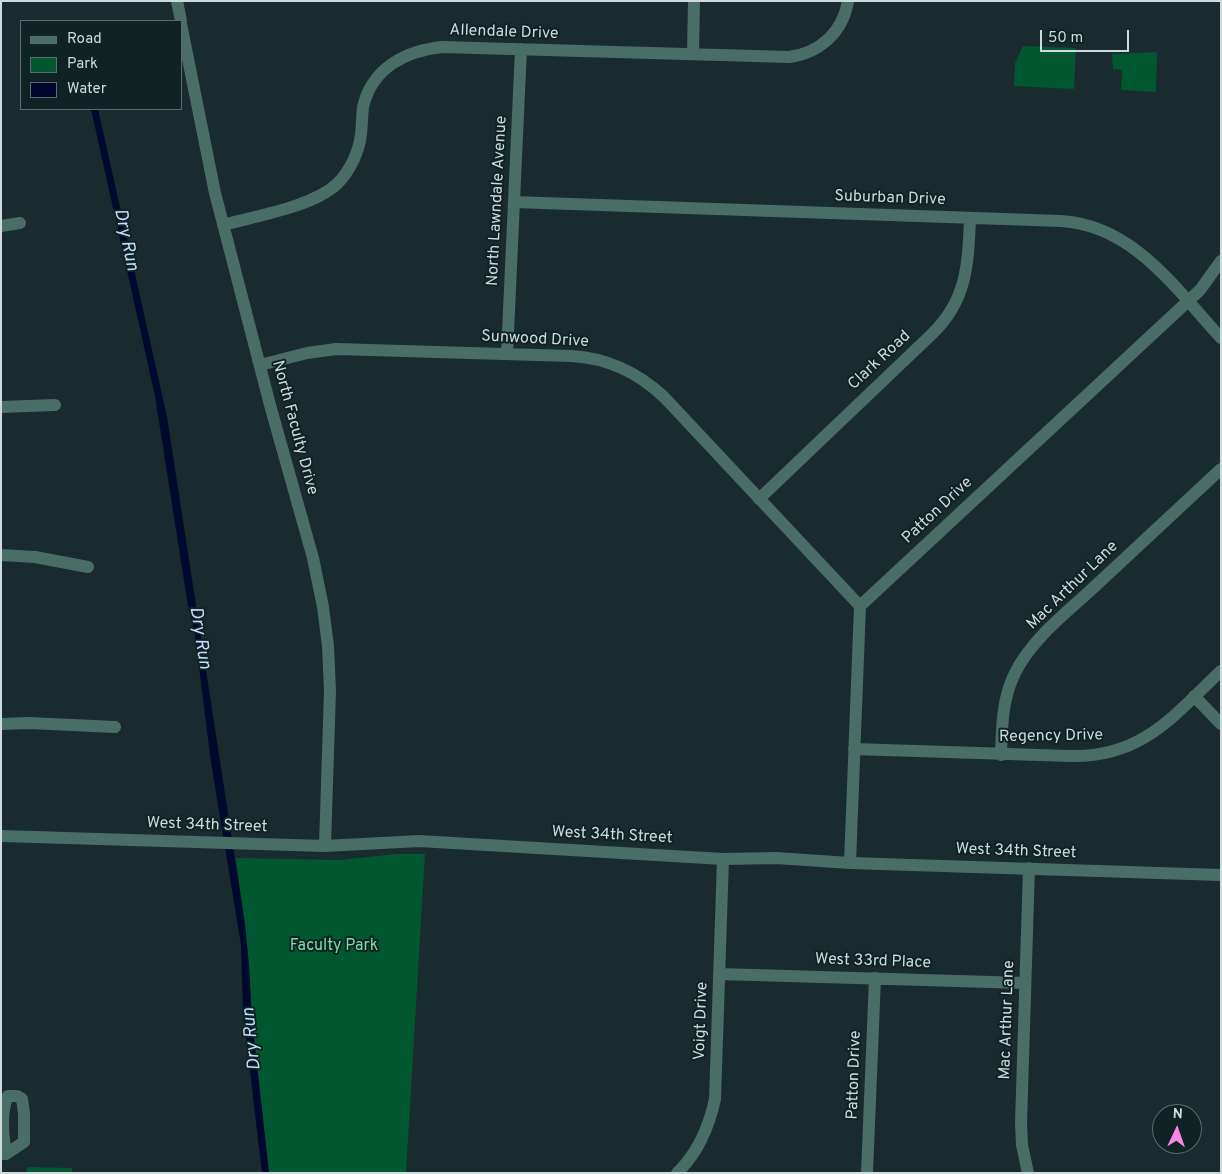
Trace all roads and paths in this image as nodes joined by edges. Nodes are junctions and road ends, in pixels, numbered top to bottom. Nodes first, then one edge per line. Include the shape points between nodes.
1 (177, 1) edge
2 (694, 1) edge
3 (848, 1) edge
4 (181, 20) edge
5 (182, 27) edge
6 (521, 49) junction
7 (694, 54) junction
8 (514, 202) junction
9 (970, 218) junction
10 (20, 224) dead end
11 (223, 225) junction
12 (1, 226) edge
13 (1221, 261) edge
14 (1187, 300) junction
15 (1221, 338) edge
16 (507, 354) junction
17 (260, 365) junction
18 (55, 405) dead end
19 (1, 407) edge
20 (1221, 469) edge
21 (758, 499) junction
22 (1, 555) edge
23 (88, 567) dead end
24 (860, 606) junction
25 (1221, 671) edge
26 (1194, 696) junction
27 (1, 724) edge
28 (1221, 724) edge
29 (115, 727) dead end
30 (854, 749) junction
31 (1001, 755) junction
32 (1, 836) edge
33 (325, 846) junction
34 (723, 859) junction
35 (850, 863) junction
36 (1029, 868) junction
37 (1221, 875) edge
38 (720, 974) junction
39 (875, 978) junction
40 (1025, 983) junction
41 (677, 1173) edge
42 (867, 1173) edge
43 (1028, 1173) edge

1 - 4 street, North Faculty Drive
2 - 7 street
3 - 7 street, Allendale Drive via 842,21 833,35 810,52 789,57
5 - 11 street, North Faculty Drive
6 - 7 street, Allendale Drive
6 - 8 street, North Lawndale Avenue
6 - 11 street, Allendale Drive via 431,48 409,53 395,61 378,76 367,95 356,155 334,186 311,201
8 - 9 street, Suburban Drive
8 - 16 street, North Lawndale Avenue
9 - 14 street, Suburban Drive via 1067,222 1100,229 1121,239 1145,257
9 - 21 street, Clark Road via 966,275 959,297 947,317
10 - 12 street
11 - 17 street, North Faculty Drive
13 - 14 street, Patton Drive via 1200,290
14 - 15 street, Suburban Drive
14 - 24 street, Patton Drive
16 - 17 street, Sunwood Drive via 336,349 307,352
16 - 21 street, Sunwood Drive via 587,357 614,364 638,376 664,397
17 - 33 street, North Faculty Drive via 313,558 326,624 330,708
18 - 19 street
20 - 31 street, Mac Arthur Lane via 1026,654 1014,674 1005,701
21 - 24 street, Sunwood Drive
22 - 23 street via 35,557
24 - 30 street
25 - 26 street, Regency Drive
26 - 28 street
26 - 31 street, Regency Drive via 1149,735 1116,751 1087,756
27 - 29 street
30 - 31 street, Regency Drive
30 - 35 street
32 - 33 street, West 34th Street
33 - 34 street, West 34th Street via 419,841
34 - 35 street, West 34th Street via 776,858
34 - 38 street, Voigt Drive
35 - 36 street, West 34th Street
36 - 37 street, West 34th Street
36 - 40 street, Mac Arthur Lane
38 - 39 street, West 33rd Place
38 - 41 street, Voigt Drive via 714,1106 701,1141
39 - 40 street, West 33rd Place
39 - 42 street, Patton Drive
40 - 43 street, Mac Arthur Lane via 1021,1123

